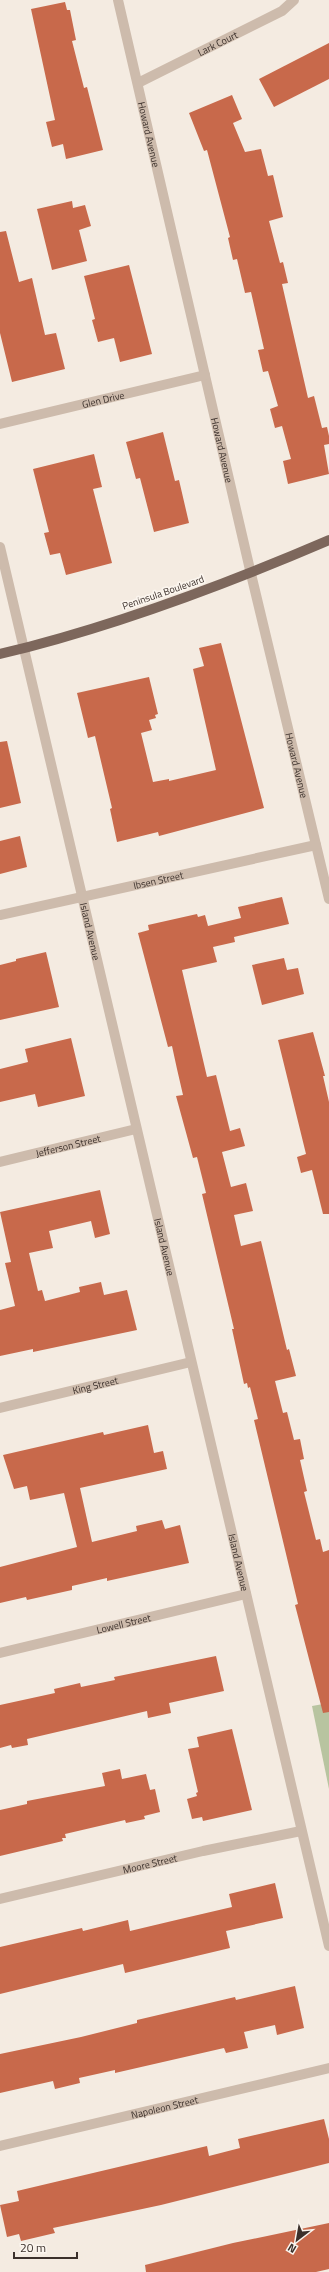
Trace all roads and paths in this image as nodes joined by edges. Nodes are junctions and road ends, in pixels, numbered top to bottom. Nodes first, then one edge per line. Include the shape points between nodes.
1 (118, 0) edge
2 (294, 0) edge
3 (138, 83) junction
4 (205, 375) junction
5 (0, 424) edge
6 (329, 540) edge
7 (0, 546) edge
8 (250, 574) junction
9 (24, 648) junction
10 (0, 654) edge
11 (316, 845) junction
12 (82, 896) junction
13 (329, 899) edge
14 (0, 915) edge
15 (136, 1129) junction
16 (0, 1162) edge
17 (191, 1362) junction
18 (0, 1408) edge
19 (246, 1594) junction
20 (0, 1653) edge
21 (301, 1831) junction
22 (0, 1899) edge
23 (329, 1946) edge
24 (329, 2068) edge
25 (0, 2146) edge

1 - 3 street, Howard Avenue
2 - 3 street, Lark Court via 282,11
3 - 4 street, Howard Avenue
4 - 5 street, Glen Drive
4 - 8 street, Howard Avenue
6 - 8 main road, Peninsula Boulevard
7 - 9 street, Island Avenue
8 - 9 main road, Peninsula Boulevard via 132,616
8 - 11 street, Howard Avenue
9 - 10 main road, Peninsula Boulevard
9 - 12 street, Island Avenue
11 - 12 street, Ibsen Street
11 - 13 street, Howard Avenue
12 - 14 street, Ibsen Street
12 - 15 street, Island Avenue
15 - 16 street, Jefferson Street
15 - 17 street, Island Avenue
17 - 18 street, King Street
17 - 19 street, Island Avenue
19 - 20 street, Lowell Street
19 - 21 street, Island Avenue
21 - 22 street, Moore Street via 203,1851
21 - 23 street, Island Avenue
24 - 25 street, Napoleon Street

